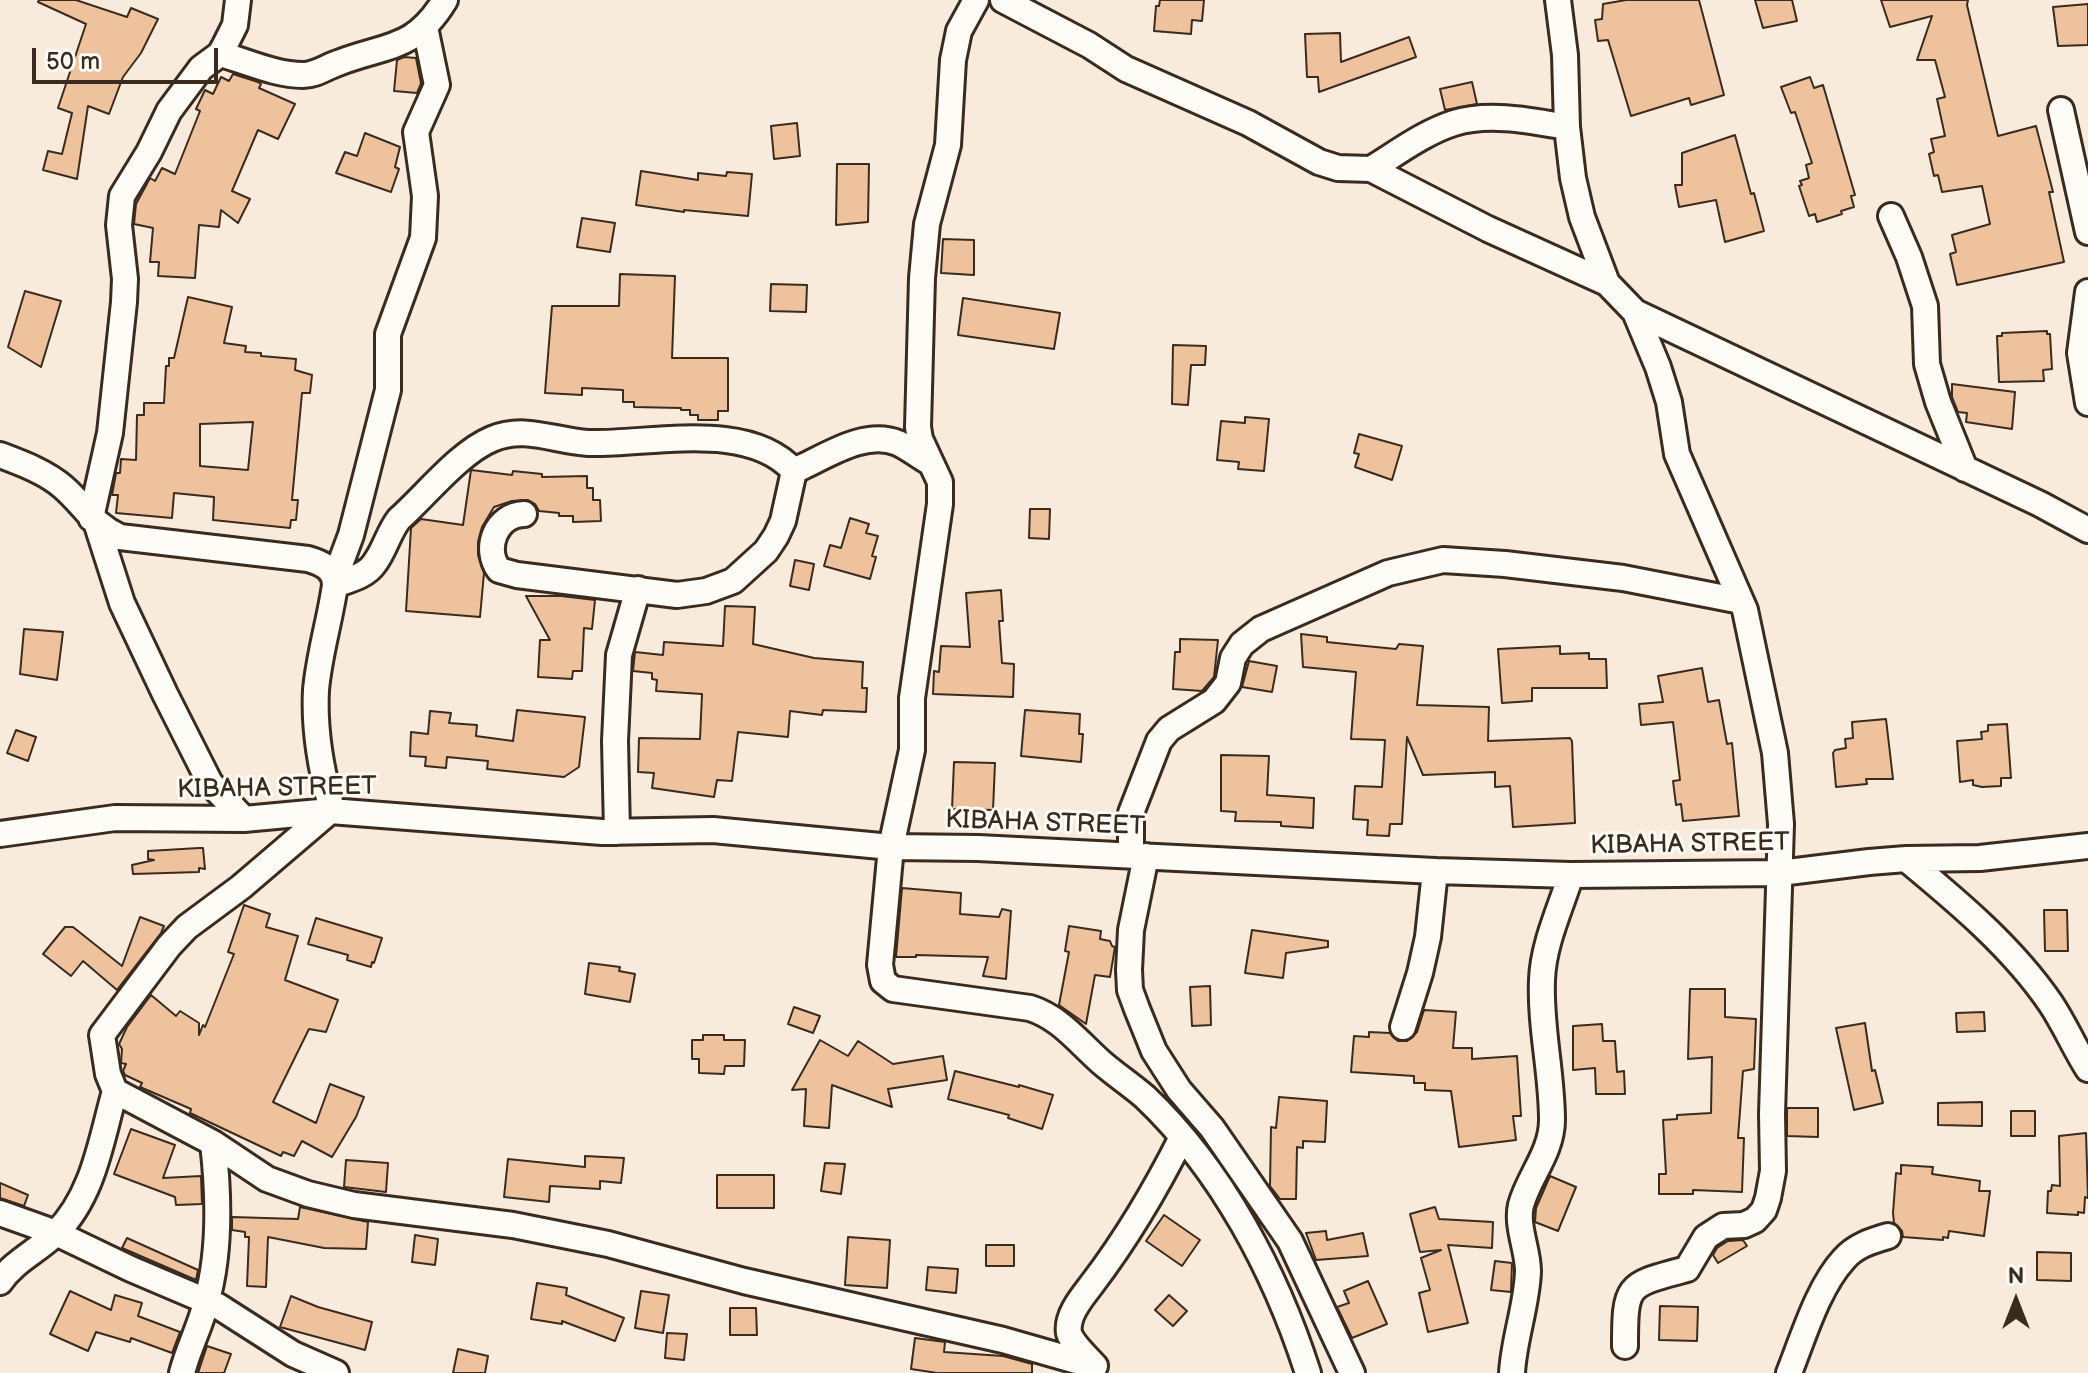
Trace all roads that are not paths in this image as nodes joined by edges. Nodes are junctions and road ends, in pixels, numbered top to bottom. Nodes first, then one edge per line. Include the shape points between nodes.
1 (238, 0) edge
2 (445, 0) edge
3 (976, 0) edge
4 (1003, 0) edge
5 (1558, 0) edge
6 (425, 27) junction
7 (220, 54) junction
8 (2061, 110) dead end
9 (1567, 127) junction
10 (1371, 169) junction
11 (1891, 216) dead end
12 (2088, 232) edge
13 (1607, 283) junction
14 (2088, 292) edge
15 (1635, 312) junction
16 (2088, 403) edge
17 (0, 455) edge
18 (931, 463) junction
19 (1965, 469) junction
20 (794, 471) junction
21 (524, 514) dead end
22 (94, 521) junction
23 (2088, 530) edge
24 (335, 582) junction
25 (638, 589) junction
26 (1741, 601) junction
27 (330, 806) junction
28 (244, 819) junction
29 (617, 832) junction
30 (0, 834) edge
31 (2088, 846) edge
32 (891, 847) junction
33 (1138, 856) junction
34 (1906, 859) junction
35 (1435, 871) junction
36 (1780, 873) junction
37 (1571, 875) junction
38 (1403, 1027) dead end
39 (2088, 1069) edge
40 (115, 1091) junction
41 (1182, 1137) junction
42 (213, 1143) junction
43 (0, 1213) edge
44 (56, 1233) junction
45 (1888, 1236) dead end
46 (0, 1282) edge
47 (207, 1301) junction
48 (1625, 1346) dead end
49 (1099, 1369) edge
50 (182, 1373) edge
51 (336, 1373) edge
52 (1308, 1373) edge
53 (1352, 1373) edge
54 (1512, 1373) edge
55 (1789, 1373) edge

1 - 7 street via 235,25
2 - 6 street
3 - 18 street via 959,31 953,60 950,132 923,259 918,427
4 - 10 street via 1126,69 1248,123 1319,162
5 - 9 street
6 - 7 street via 399,45 312,74 285,73
6 - 24 street via 437,85 416,132 425,196 423,238 388,334 388,390
7 - 22 street via 201,68 169,111 122,196 124,302
8 - 12 street
9 - 10 street via 1524,120 1457,122
9 - 13 street via 1582,217
10 - 13 street
11 - 19 street via 1925,306 1927,364
13 - 15 street
14 - 16 street via 2080,353
15 - 19 street
15 - 26 street via 1669,402 1677,454
17 - 22 street via 60,484
18 - 20 street via 900,444 872,439
18 - 32 street via 940,482 940,504 912,698 912,750
19 - 23 street
20 - 24 street via 778,457 730,442 660,438 584,443 530,432 505,435 453,465 399,519 373,567
20 - 25 street via 776,536 733,581 693,593
21 - 25 street via 509,518 494,534 499,570
22 - 24 street via 120,537 308,559 328,568
22 - 28 street via 122,603 165,694 210,783
24 - 27 street via 316,713
25 - 29 street via 619,655
26 - 33 street via 1623,578 1505,564 1443,560 1388,573 1261,629 1242,644 1228,683 1214,701 1159,741 1131,813
26 - 36 street via 1775,753
27 - 28 street, KIBAHA STREET
27 - 29 street, KIBAHA STREET
27 - 40 street via 169,946 102,1035
28 - 30 street, KIBAHA STREET via 115,818
29 - 32 street, KIBAHA STREET via 713,830
31 - 34 street, KIBAHA STREET via 1980,858
32 - 33 street, KIBAHA STREET
32 - 41 street via 883,981 893,989 1030,1008 1055,1018
33 - 35 street, KIBAHA STREET
33 - 53 street via 1130,990 1154,1051 1290,1241
34 - 36 street, KIBAHA STREET
34 - 39 street via 1971,914 2019,966 2051,1004
35 - 37 street, KIBAHA STREET
35 - 38 street via 1428,937
36 - 37 street, KIBAHA STREET
36 - 48 street via 1773,1171 1768,1198 1755,1220 1723,1226 1706,1237 1687,1269 1653,1278 1628,1293
37 - 54 street via 1542,979 1552,1122 1543,1158 1521,1203 1527,1285
40 - 42 street
40 - 44 street via 89,1181
41 - 49 street via 1157,1186 1069,1323 1069,1335
41 - 52 street via 1244,1227 1274,1285
42 - 47 street via 217,1235
42 - 49 street via 267,1179 308,1194 608,1244 1003,1340
43 - 44 street
44 - 46 street
44 - 47 street
45 - 55 street via 1843,1259
47 - 50 street
47 - 51 street via 293,1354

